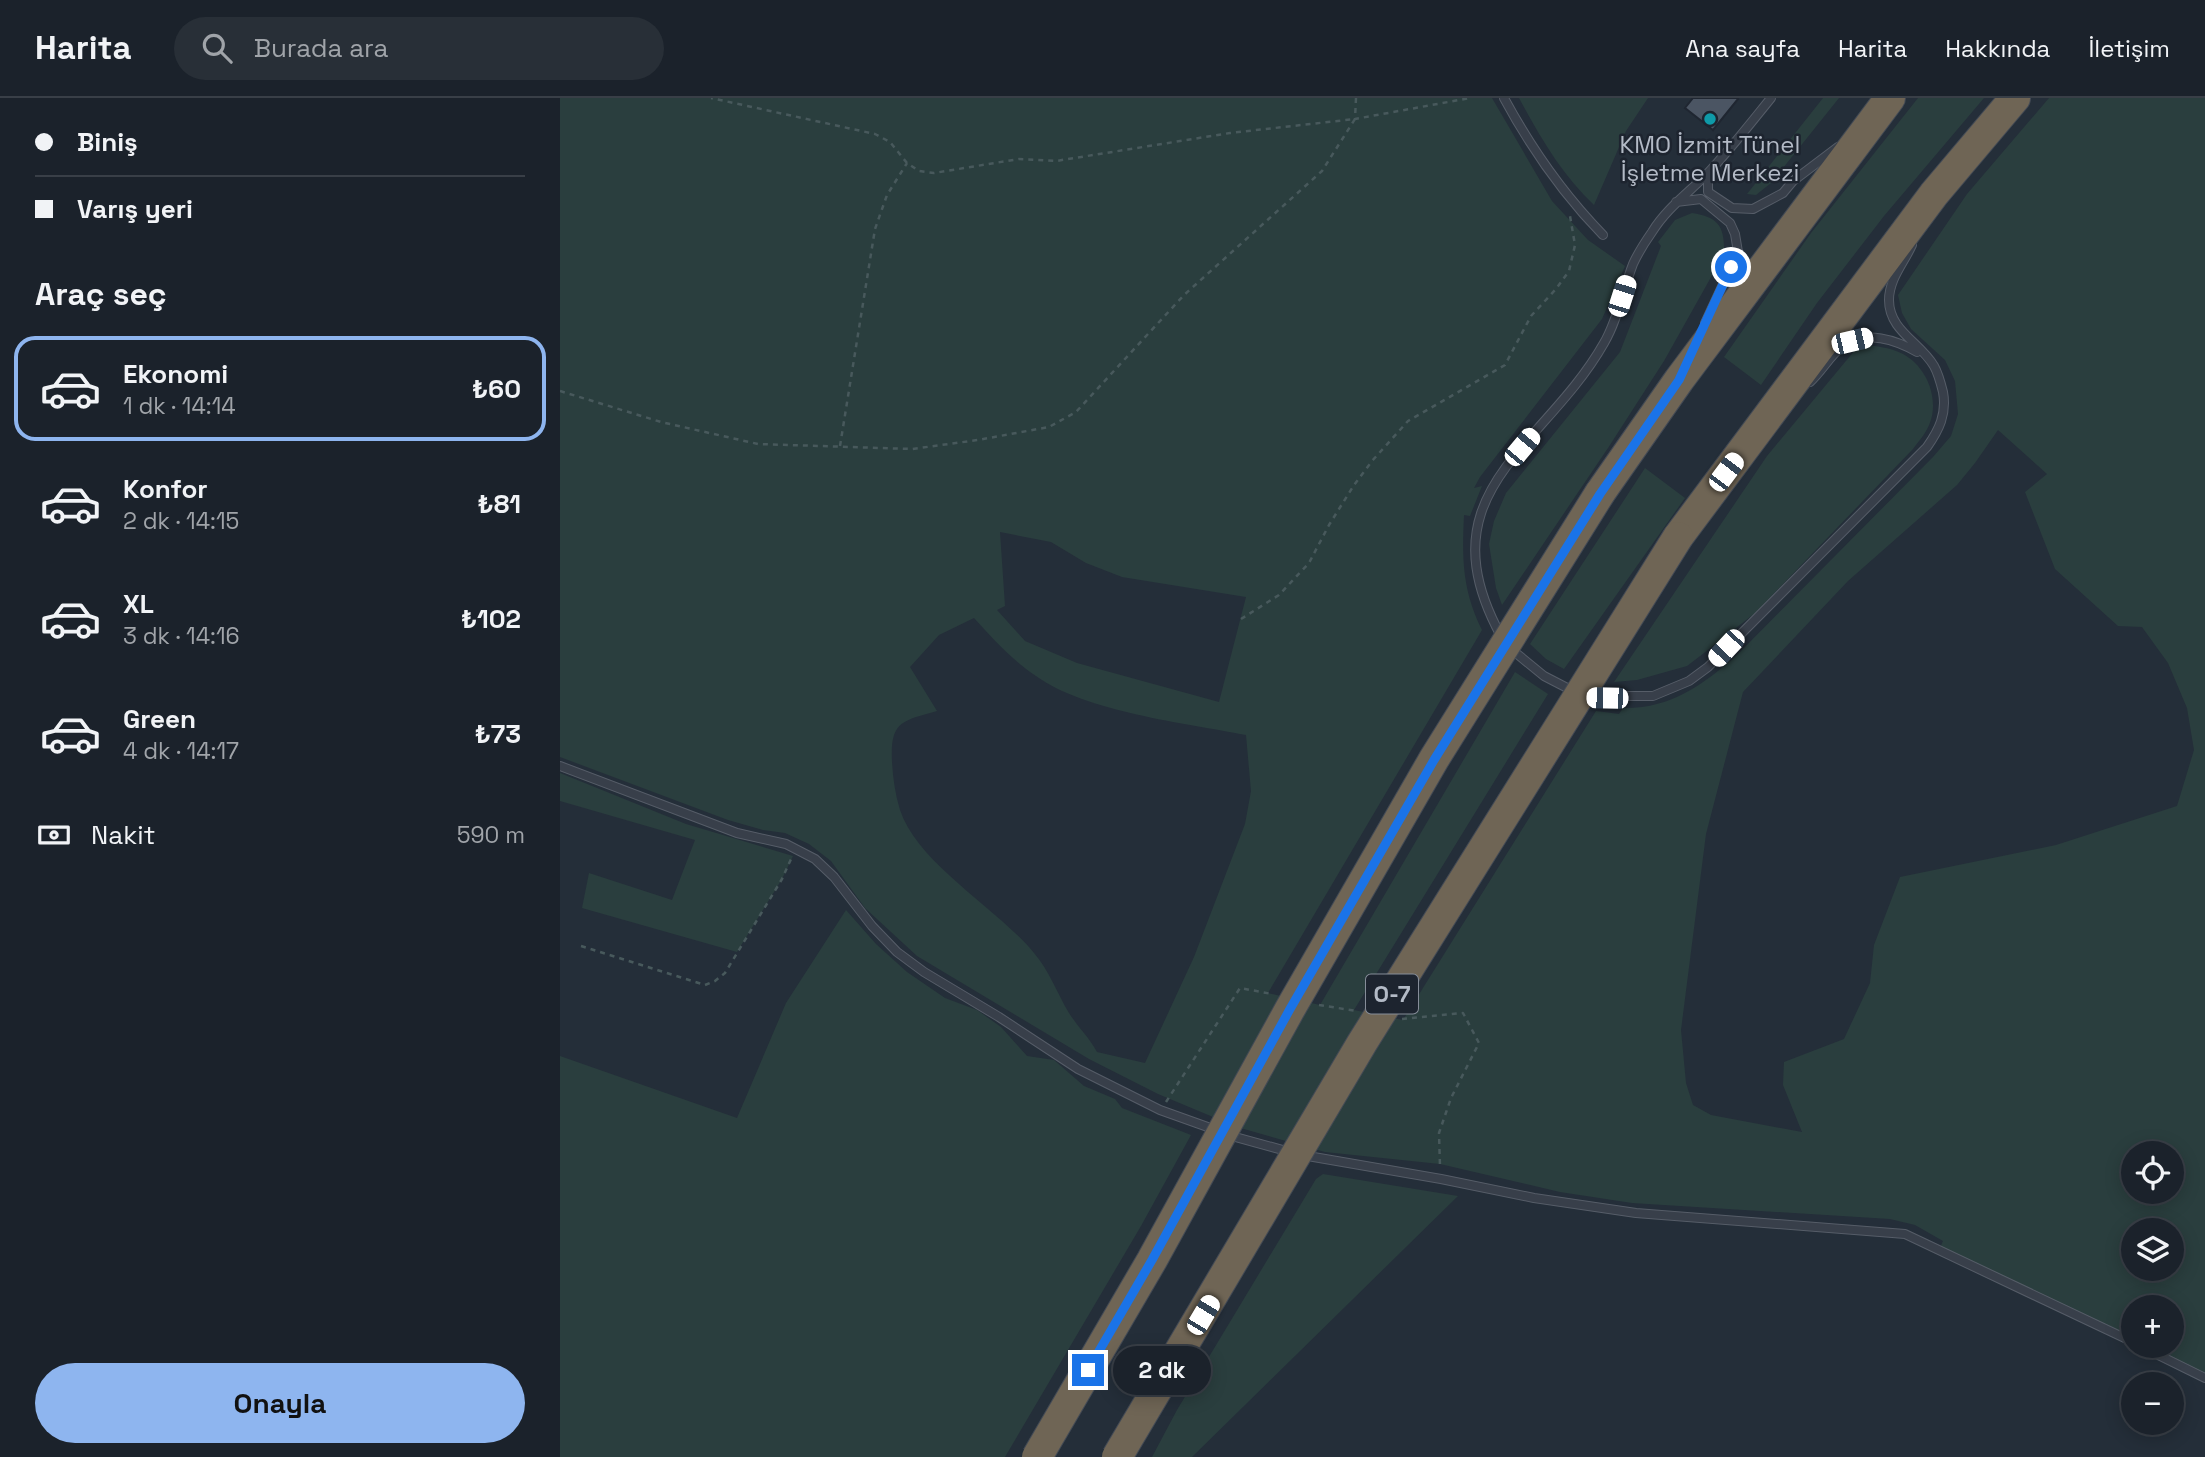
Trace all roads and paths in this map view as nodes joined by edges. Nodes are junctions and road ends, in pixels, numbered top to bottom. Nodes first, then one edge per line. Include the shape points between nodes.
1 (710, 98) edge
2 (1356, 98) edge
3 (1470, 98) edge
4 (1504, 98) edge
5 (1771, 98) edge
6 (1890, 98) edge
7 (2015, 98) edge
8 (1355, 119) junction
9 (1869, 125) junction
10 (907, 163) junction
11 (1707, 174) junction
12 (1698, 183) junction
13 (1690, 190) junction
14 (1708, 192) junction
15 (1934, 194) junction
16 (1568, 196) junction
17 (1701, 199) junction
18 (1676, 202) junction
19 (1603, 235) dead end
20 (1702, 331) dead end
21 (1696, 343) dead end
22 (1925, 357) junction
23 (1679, 380) junction
24 (1807, 385) dead end
25 (560, 391) edge
26 (1797, 394) dead end
27 (1758, 428) junction
28 (840, 446) junction
29 (1241, 619) dead end
30 (560, 766) edge
31 (796, 850) junction
32 (581, 946) dead end
33 (2121, 1336) edge
34 (2164, 1358) edge
35 (2205, 1378) edge
36 (1037, 1457) edge
37 (1117, 1457) edge

1 - 10 path via 875,134 890,142
2 - 8 path
3 - 8 path
4 - 16 lane via 1545,168
5 - 11 lane
6 - 9 highway
7 - 15 highway, O-7
8 - 10 path via 1230,133 1056,161 1019,159 934,173
8 - 28 path via 1321,171 1184,295 1076,412 1049,427 978,440 912,449
9 - 14 lane via 1783,193 1754,209 1732,208
9 - 23 highway
10 - 28 path via 887,195 875,229
11 - 12 lane
11 - 14 lane
12 - 13 lane
12 - 14 lane
13 - 17 lane
13 - 18 lane
15 - 22 lane via 1889,291 1891,318
15 - 27 highway, O-7
16 - 19 lane
16 - 29 path via 1575,246 1569,271 1531,316 1506,365 1408,421 1354,485 1309,563 1279,595
17 - 18 lane
17 - 20 lane via 1730,223 1738,252
18 - 22 lane via 1634,261 1605,342 1505,467 1491,487 1480,518 1478,575 1494,622 1506,646 1563,688 1591,698 1653,696 1709,667 1938,432 1945,404 1933,365
21 - 23 lane
22 - 24 lane via 1889,339 1867,337 1842,345
23 - 36 highway, bridge via 1600,494 1427,771
25 - 28 path via 661,422 758,443
26 - 27 lane
27 - 37 highway, O-7, bridge via 1678,537 1362,1043
30 - 31 lane
31 - 32 path via 715,981 705,985
31 - 33 lane via 824,868 897,953 1078,1069 1160,1110 1318,1160 1534,1198 1636,1213 1905,1234
34 - 35 lane

